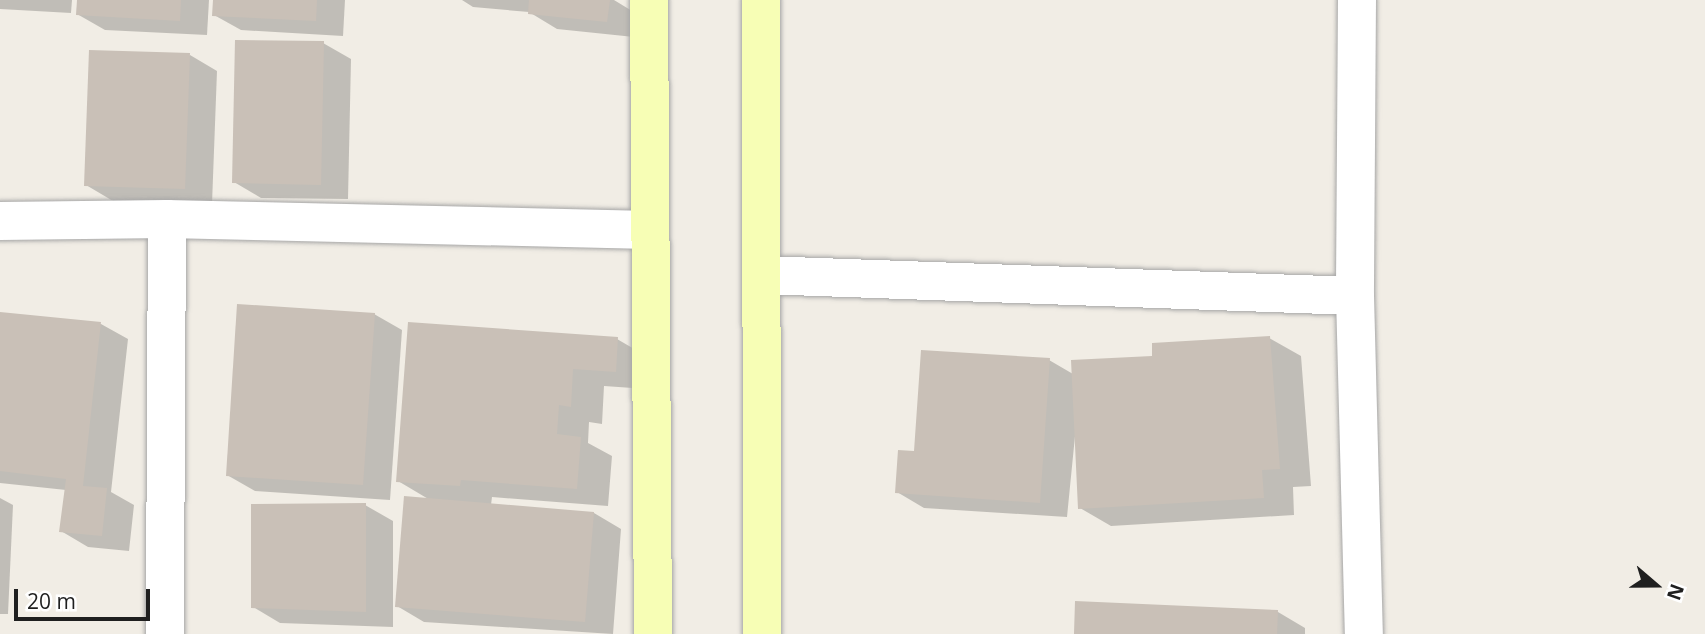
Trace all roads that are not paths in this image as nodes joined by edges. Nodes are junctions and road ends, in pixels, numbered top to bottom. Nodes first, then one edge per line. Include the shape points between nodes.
1 (649, 0) edge
2 (761, 0) edge
3 (1357, 0) edge
4 (167, 219) junction
5 (0, 221) edge
6 (650, 230) junction
7 (762, 275) junction
8 (1356, 296) junction
9 (165, 634) edge
10 (653, 634) edge
11 (762, 634) edge
12 (1364, 634) edge

1 - 6 street
2 - 7 street
3 - 8 street
4 - 5 street
4 - 6 street
4 - 9 street
6 - 10 street
7 - 8 street
7 - 11 street
8 - 12 street

